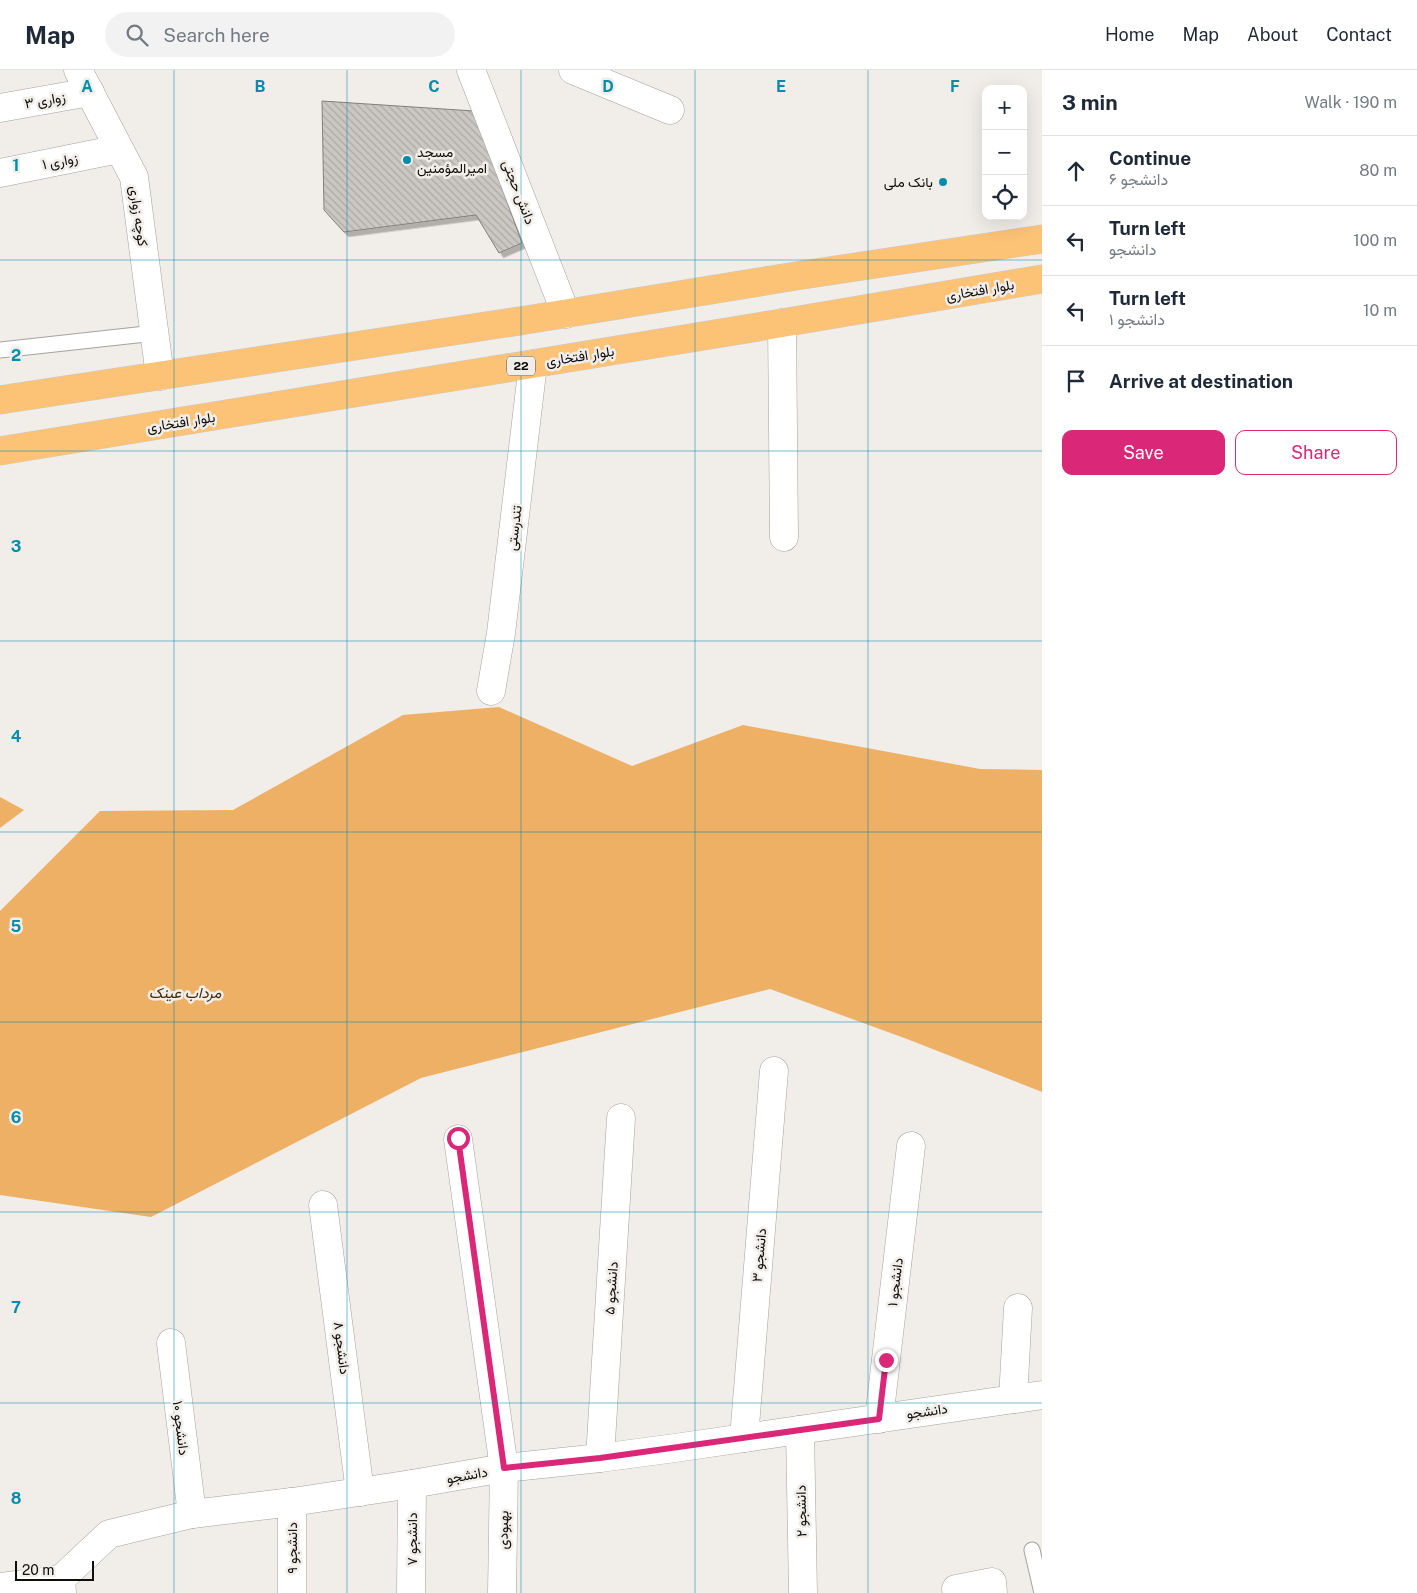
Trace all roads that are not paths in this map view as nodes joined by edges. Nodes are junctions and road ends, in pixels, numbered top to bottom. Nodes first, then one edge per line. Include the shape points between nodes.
1 (471, 70) edge
2 (573, 70) edge
3 (87, 77) edge
4 (0, 108) edge
5 (670, 110) dead end
6 (120, 149) junction
7 (0, 173) edge
8 (1042, 239) edge
9 (1042, 279) edge
10 (566, 314) junction
11 (782, 324) junction
12 (155, 333) junction
13 (0, 350) edge
14 (533, 364) junction
15 (160, 376) junction
16 (0, 400) edge
17 (0, 452) edge
18 (784, 537) dead end
19 (491, 691) dead end
20 (774, 1072) dead end
21 (621, 1118) dead end
22 (458, 1138) dead end
23 (911, 1146) dead end
24 (323, 1205) dead end
25 (1018, 1308) dead end
26 (171, 1343) dead end
27 (1042, 1395) edge
28 (1014, 1399) junction
29 (879, 1419) junction
30 (800, 1430) junction
31 (744, 1438) junction
32 (600, 1458) junction
33 (504, 1468) junction
34 (412, 1484) junction
35 (360, 1492) junction
36 (292, 1502) junction
37 (192, 1514) junction
38 (1032, 1550) dead end
39 (62, 1586) edge
40 (0, 1588) edge
41 (956, 1589) dead end
42 (292, 1593) edge
43 (411, 1593) edge
44 (502, 1593) edge
45 (803, 1593) edge
46 (993, 1593) edge
47 (1042, 1593) edge

1 - 10 street, دانش حجتی
2 - 5 street
3 - 4 street, زواری ۳
3 - 6 street, کوچه زواری
6 - 7 street, زواری ۱
6 - 12 street, کوچه زواری via 134,177
8 - 10 highway
9 - 11 highway, بلوار افتخاری / 22
10 - 15 highway
11 - 14 highway, بلوار افتخاری / 22
11 - 18 street
12 - 13 lane
12 - 15 street, کوچه زواری
14 - 17 highway, بلوار افتخاری / 22
14 - 19 street, تندرستی via 501,633
15 - 16 highway
20 - 31 street, دانشجو ۳
21 - 32 street, دانشجو ۵
22 - 33 street, بهبودی
23 - 29 street, دانشجو ۱
24 - 35 street, دانشجو ۸
25 - 28 street
26 - 37 street, دانشجو ۱۰
27 - 28 street, دانشجو
28 - 29 street, دانشجو
29 - 30 street, دانشجو
30 - 31 street, دانشجو
30 - 45 street, دانشجو ۲
31 - 32 street, دانشجو
32 - 33 street, دانشجو
33 - 34 street, دانشجو
33 - 44 street, بهبودی
34 - 35 street, دانشجو
34 - 43 street, دانشجو ۷
35 - 36 street, دانشجو
36 - 37 street, دانشجو
36 - 42 street, دانشجو ۹
37 - 39 street, دانشجو via 109,1534
38 - 47 lane
39 - 40 street, دانشجو
41 - 46 street via 992,1582

